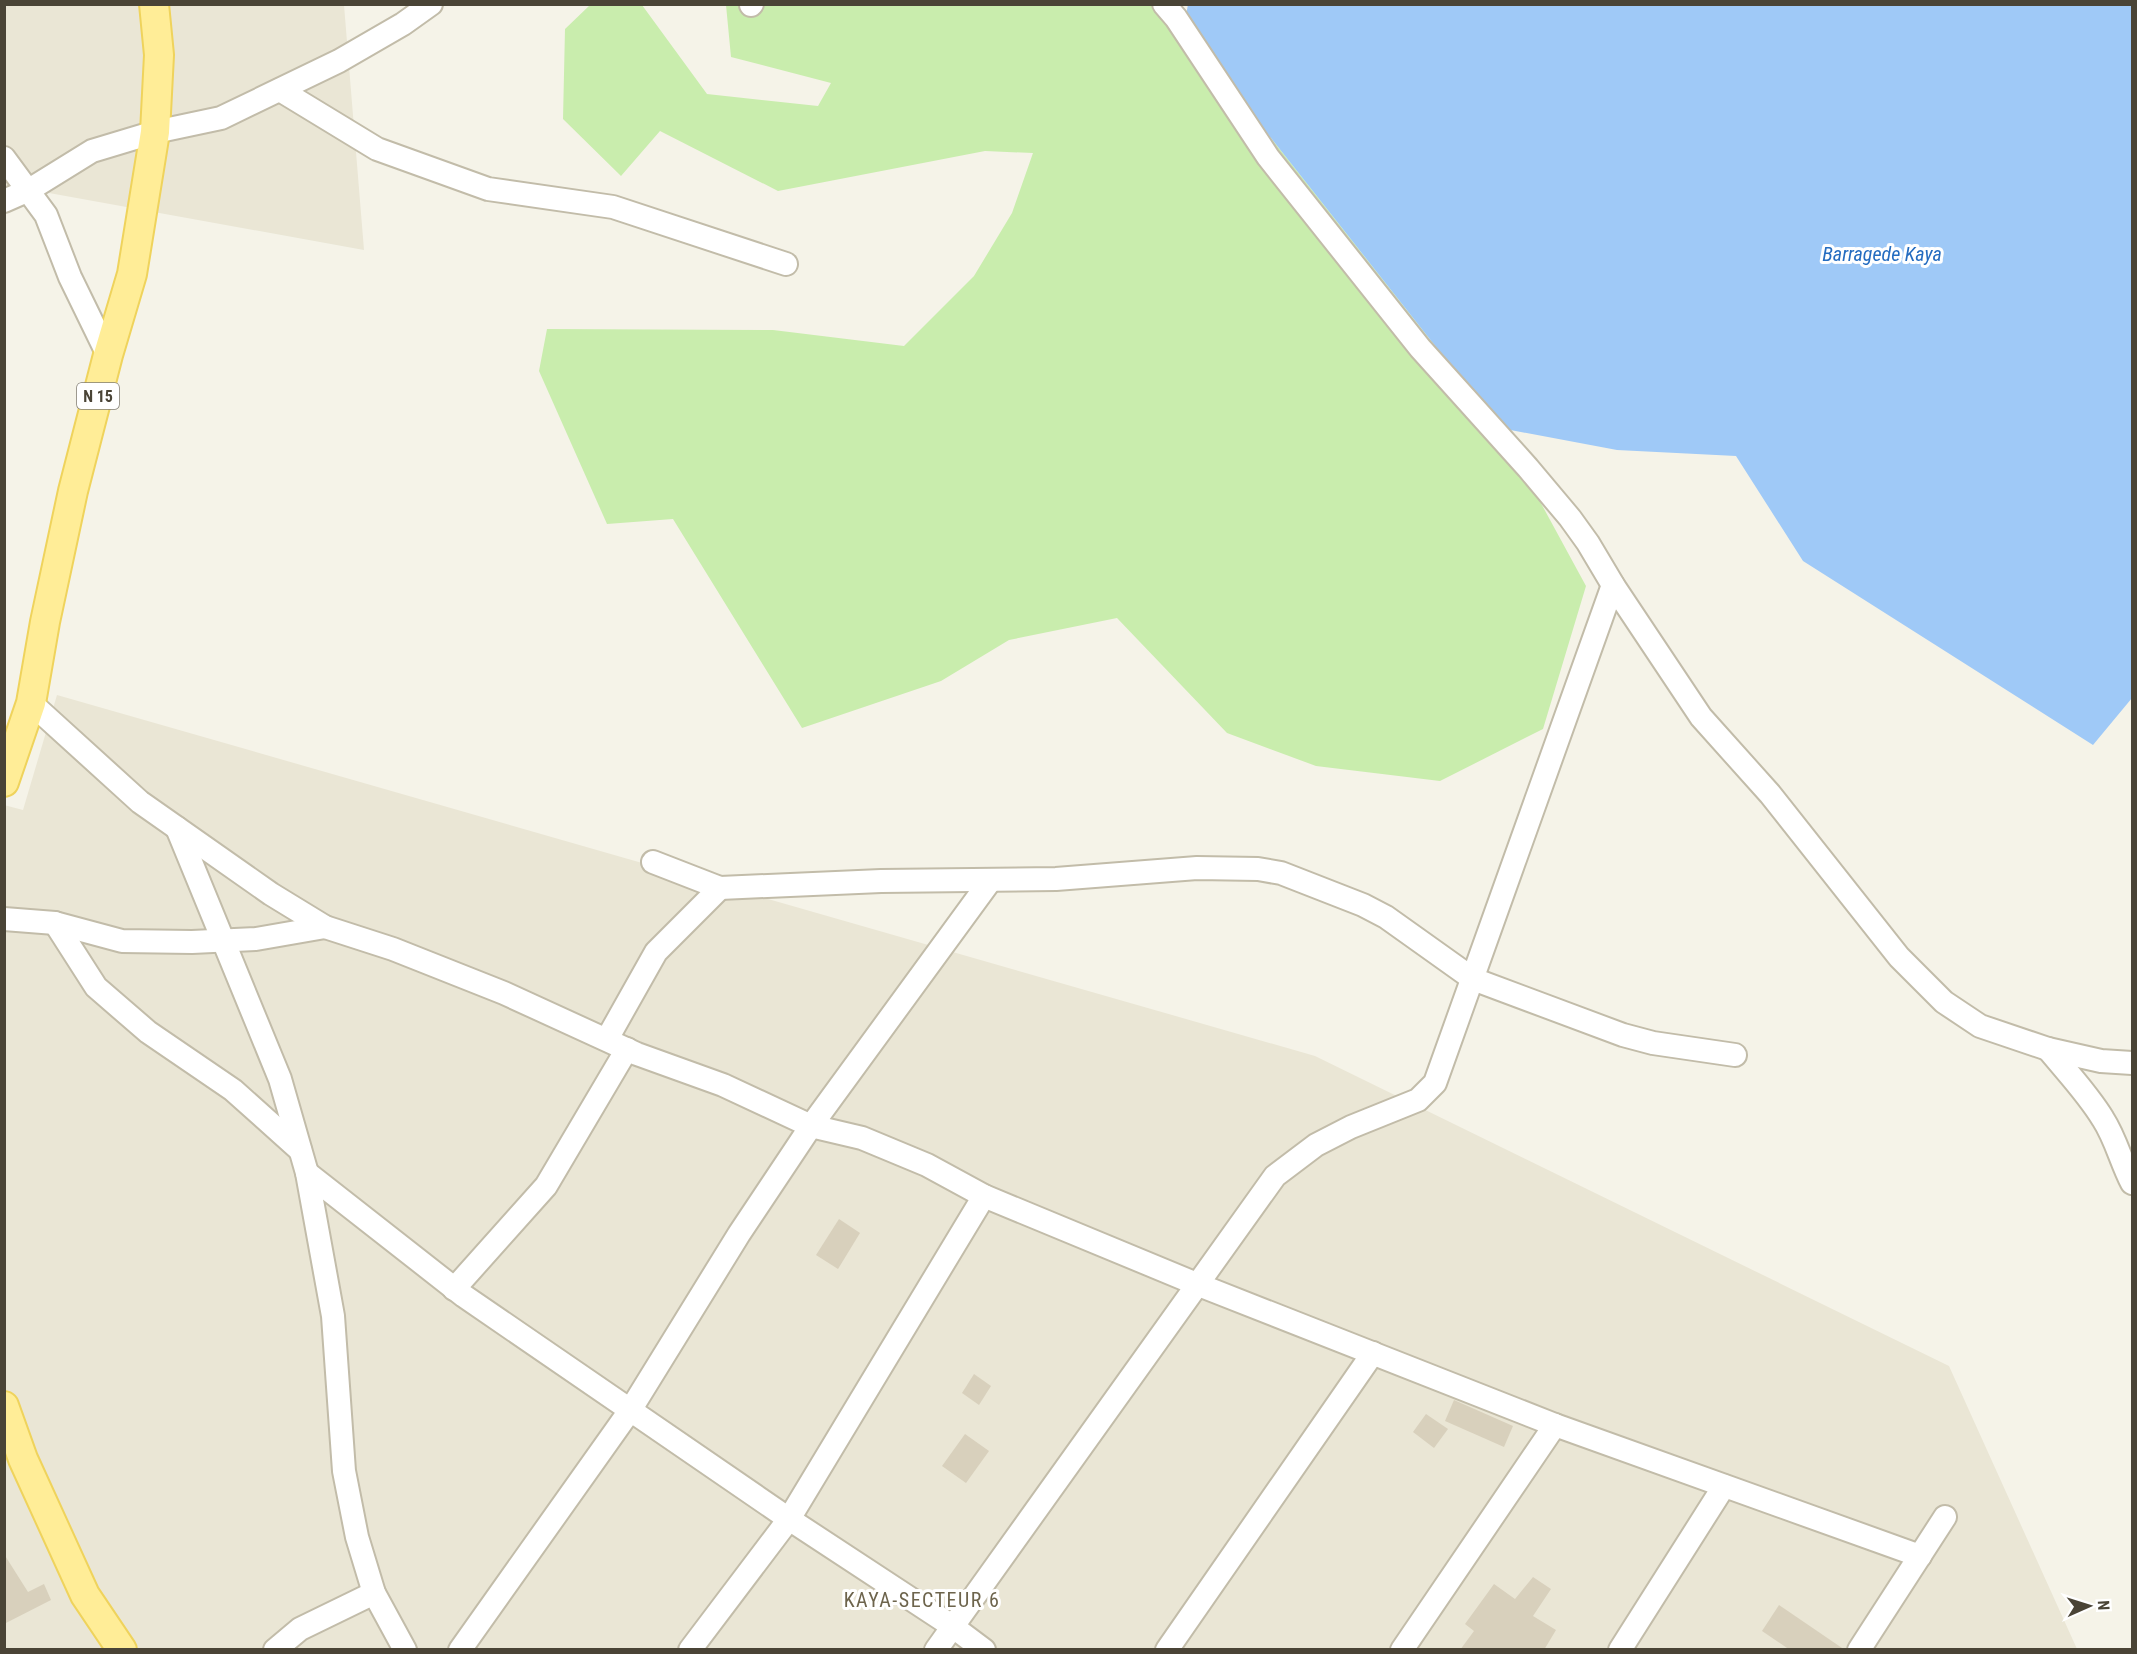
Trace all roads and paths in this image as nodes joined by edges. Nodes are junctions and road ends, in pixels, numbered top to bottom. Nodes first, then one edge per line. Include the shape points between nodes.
1 (154, 4) edge
2 (430, 4) edge
3 (1164, 4) edge
4 (280, 90) junction
5 (155, 132) junction
6 (4, 158) edge
7 (29, 190) junction
8 (4, 201) edge
9 (786, 264) dead end
10 (108, 355) junction
11 (1613, 585) junction
12 (31, 704) junction
13 (4, 782) edge
14 (177, 828) junction
15 (653, 861) dead end
16 (990, 881) junction
17 (720, 888) junction
18 (4, 919) edge
19 (54, 923) junction
20 (325, 927) junction
21 (222, 941) junction
22 (1473, 979) junction
23 (607, 1039) junction
24 (2048, 1048) junction
25 (627, 1049) junction
26 (1735, 1054) dead end
27 (2133, 1063) edge
28 (811, 1126) junction
29 (300, 1149) junction
30 (307, 1173) junction
31 (2133, 1183) edge
32 (984, 1196) junction
33 (1199, 1285) junction
34 (454, 1289) junction
35 (1373, 1353) junction
36 (4, 1406) edge
37 (631, 1409) junction
38 (1555, 1425) junction
39 (1724, 1486) junction
40 (1945, 1517) dead end
41 (789, 1519) junction
42 (1920, 1556) junction
43 (374, 1593) junction
44 (952, 1626) junction
45 (122, 1650) edge
46 (275, 1650) edge
47 (405, 1650) edge
48 (460, 1650) edge
49 (690, 1650) edge
50 (936, 1650) edge
51 (984, 1650) edge
52 (1167, 1650) edge
53 (1402, 1650) edge
54 (1620, 1650) edge
55 (1859, 1650) edge

1 - 5 main road, N 15 via 159,55
2 - 4 street via 339,61
3 - 11 street via 1268,157 1420,348 1570,518
4 - 5 street via 220,118
4 - 9 street via 377,149 488,189 614,207
5 - 7 street via 93,151
5 - 10 main road, N 15 via 132,274
6 - 7 street
7 - 8 street
7 - 10 street via 46,215 70,277
10 - 12 main road, N 15 via 71,502
11 - 22 street
11 - 24 street via 1701,717 1770,794 1899,957 1944,1002 1980,1026
12 - 13 main road, N 15
12 - 14 street via 140,802
14 - 20 street
14 - 21 street
15 - 17 street
16 - 17 street
16 - 22 street via 1197,868 1281,873 1386,917
16 - 28 street
17 - 23 street via 656,952
18 - 19 street
19 - 21 street via 122,941
19 - 29 street via 96,987 148,1032 233,1090
20 - 21 street
20 - 23 street via 482,984
21 - 29 street via 280,1079
22 - 26 street via 1623,1035
22 - 33 street via 1435,1083 1418,1100 1316,1145 1275,1176
23 - 25 street
24 - 27 street via 2101,1061
24 - 31 street via 2103,1118
25 - 28 street via 723,1085
25 - 34 street via 546,1186
28 - 32 street via 862,1138 927,1165
28 - 37 street
29 - 30 street
30 - 34 street
30 - 43 street via 333,1316 344,1471 357,1537
32 - 33 street
32 - 41 street
33 - 35 street
33 - 44 street
34 - 37 street
35 - 38 street
35 - 52 street
36 - 45 main road via 23,1459 85,1595
37 - 41 street
37 - 48 street
38 - 39 street
38 - 53 street
39 - 42 street
39 - 54 street
40 - 42 street
41 - 44 street
41 - 49 street
42 - 55 street
43 - 46 street via 300,1629
43 - 47 street
44 - 50 street
44 - 51 street

